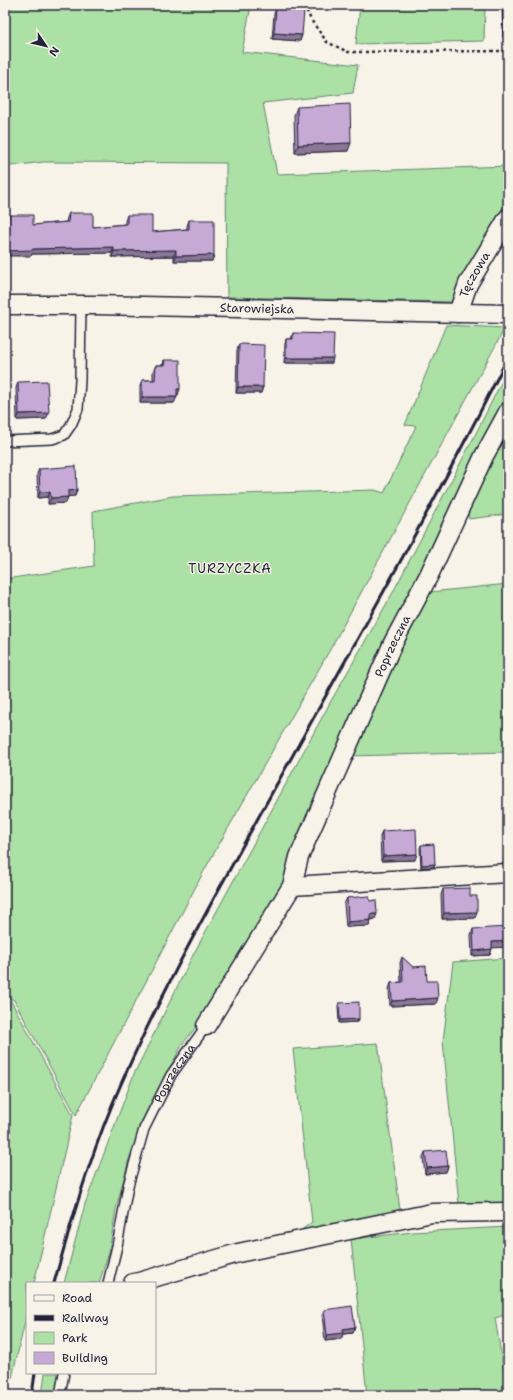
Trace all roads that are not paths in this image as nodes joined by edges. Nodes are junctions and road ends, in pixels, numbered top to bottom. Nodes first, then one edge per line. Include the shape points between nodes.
1 (508, 218) edge
2 (5, 305) edge
3 (81, 305) junction
4 (458, 313) junction
5 (508, 314) edge
6 (508, 412) edge
7 (5, 441) edge
8 (508, 873) edge
9 (292, 886) junction
10 (206, 1026) joint
11 (508, 1212) edge
12 (108, 1282) edge
13 (139, 1282) edge
14 (64, 1374) edge
15 (60, 1395) edge

1 - 4 street, Tęczowa via 468,284
2 - 3 street, Starowiejska
3 - 4 street, Starowiejska
3 - 7 lane via 78,409 71,425 64,435 52,439
4 - 5 street, Starowiejska
6 - 9 street, Poprzeczna via 393,643 299,857
8 - 9 street
9 - 10 street, Poprzeczna
10 - 12 lane, Poprzeczna via 171,1075 144,1129 128,1186
11 - 13 street via 432,1213 238,1253
14 - 15 lane

